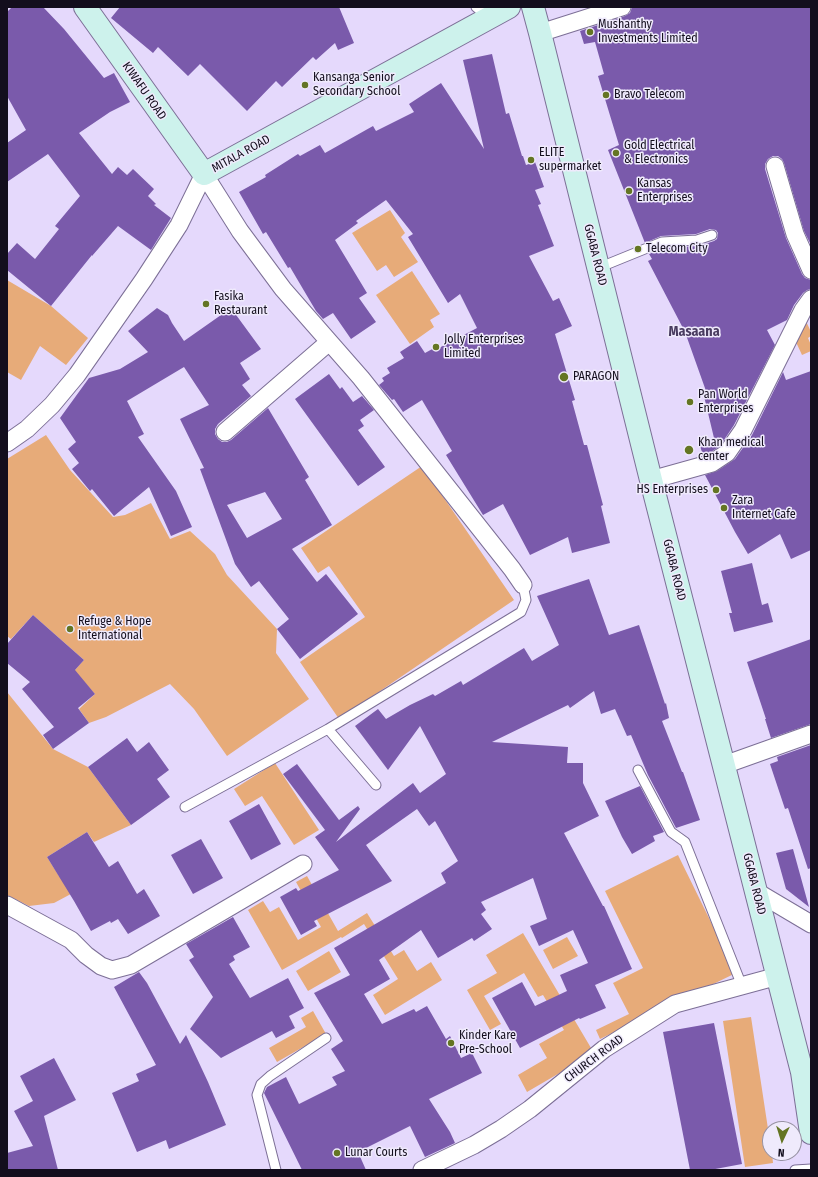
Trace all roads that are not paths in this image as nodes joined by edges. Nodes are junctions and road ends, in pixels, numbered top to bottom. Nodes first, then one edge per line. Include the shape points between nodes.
1 (85, 7) edge
2 (509, 7) edge
3 (533, 7) edge
4 (622, 7) edge
5 (482, 13) edge
6 (540, 34) junction
7 (775, 166) dead end
8 (204, 174) junction
9 (712, 235) dead end
10 (598, 268) junction
11 (811, 270) edge
12 (811, 299) edge
13 (329, 342) junction
14 (225, 432) dead end
15 (7, 443) edge
16 (651, 480) junction
17 (523, 585) joint
18 (328, 729) junction
19 (811, 734) edge
20 (724, 765) junction
21 (638, 770) dead end
22 (376, 786) dead end
23 (185, 807) dead end
24 (303, 864) dead end
25 (757, 892) junction
26 (7, 905) edge
27 (811, 924) edge
28 (778, 976) junction
29 (742, 986) junction
30 (326, 1038) dead end
31 (811, 1133) edge
32 (811, 1169) edge
33 (276, 1170) edge
34 (422, 1170) edge
35 (796, 1170) edge

1 - 8 main road, KIWAFU ROAD
2 - 5 main road, MITALA ROAD
3 - 6 main road, GGABA ROAD
4 - 6 street
5 - 8 main road, MITALA ROAD
6 - 10 main road, GGABA ROAD
7 - 11 street via 796,234
8 - 13 street via 240,231 283,289
8 - 15 street, MITALA ROAD via 175,232 77,375 52,405
9 - 10 lane via 697,240 662,242
10 - 16 main road, GGABA ROAD
12 - 16 street via 803,310 743,430 727,453 712,463
13 - 14 street
13 - 17 street via 380,401
16 - 20 main road, GGABA ROAD
17 - 18 lane via 526,600 520,612
18 - 22 lane
18 - 23 lane
19 - 20 street
20 - 25 main road, GGABA ROAD
21 - 29 lane via 671,832 686,842
24 - 26 street via 131,965 112,970 101,966 71,940
25 - 27 street
25 - 28 main road, GGABA ROAD
28 - 29 street, CHURCH ROAD
28 - 31 main road, GGABA ROAD via 802,1060
29 - 34 street, CHURCH ROAD via 674,1004 604,1049 530,1109 500,1129 474,1145
30 - 33 lane via 261,1084 257,1095
32 - 35 lane

